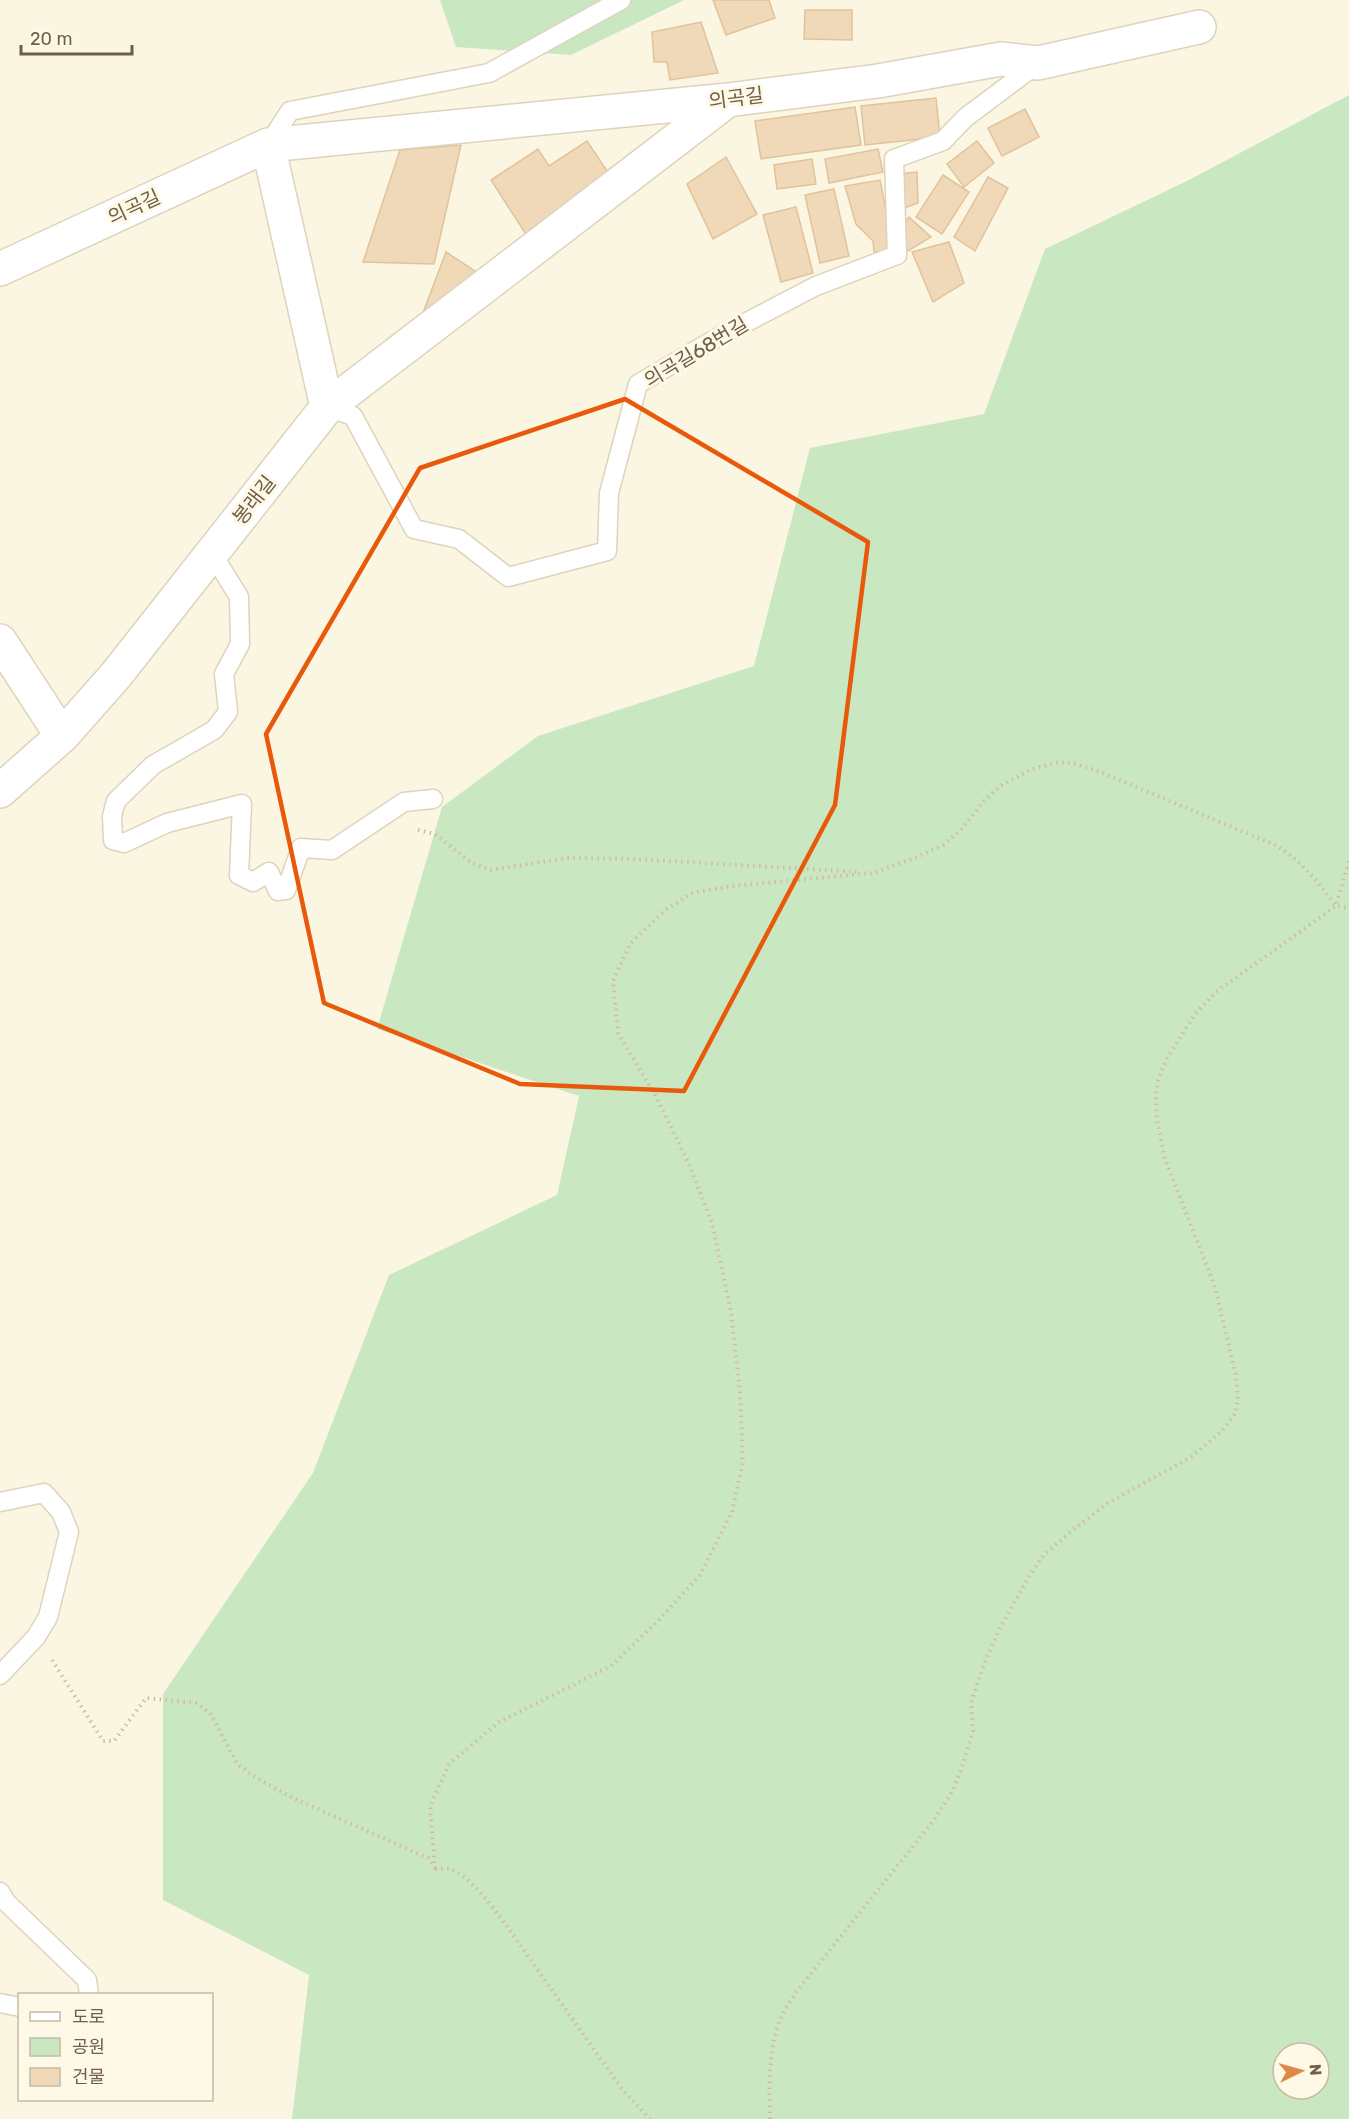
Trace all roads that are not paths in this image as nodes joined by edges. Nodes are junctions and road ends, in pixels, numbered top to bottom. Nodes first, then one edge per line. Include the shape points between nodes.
1 (621, 0) edge
2 (1199, 27) dead end
3 (1038, 63) junction
4 (728, 100) junction
5 (268, 145) junction
6 (0, 269) edge
7 (327, 407) junction
8 (212, 553) junction
9 (0, 641) edge
10 (62, 736) junction
11 (0, 791) edge
12 (433, 799) dead end
13 (0, 1502) edge
14 (0, 1675) edge
15 (0, 1892) edge
16 (89, 1993) edge
17 (0, 2003) edge
18 (18, 2007) edge

1 - 5 lane via 489,73 290,111
2 - 3 street, 의곡길
3 - 4 street, 의곡길 via 1001,59 878,81
3 - 7 lane, 의곡길68번길 via 966,118 943,141 894,159 897,255 816,286 638,384 609,493 607,551 508,577 459,539 414,529 354,416
4 - 5 street, 의곡길
4 - 7 street
5 - 6 street, 의곡길
5 - 7 street
7 - 8 street, 봉래길
8 - 10 street, 봉래길 via 116,675
8 - 12 lane via 239,597 240,644 224,674 228,712 214,730 153,765 116,801 112,816 114,840 124,843 167,824 242,804 239,875 253,882 269,872 278,891 286,890 301,848 332,850 404,802
9 - 10 street
10 - 11 street, 봉래길
13 - 14 lane via 44,1493 61,1512 69,1532 48,1617 36,1637
15 - 16 lane via 87,1980
17 - 18 lane

